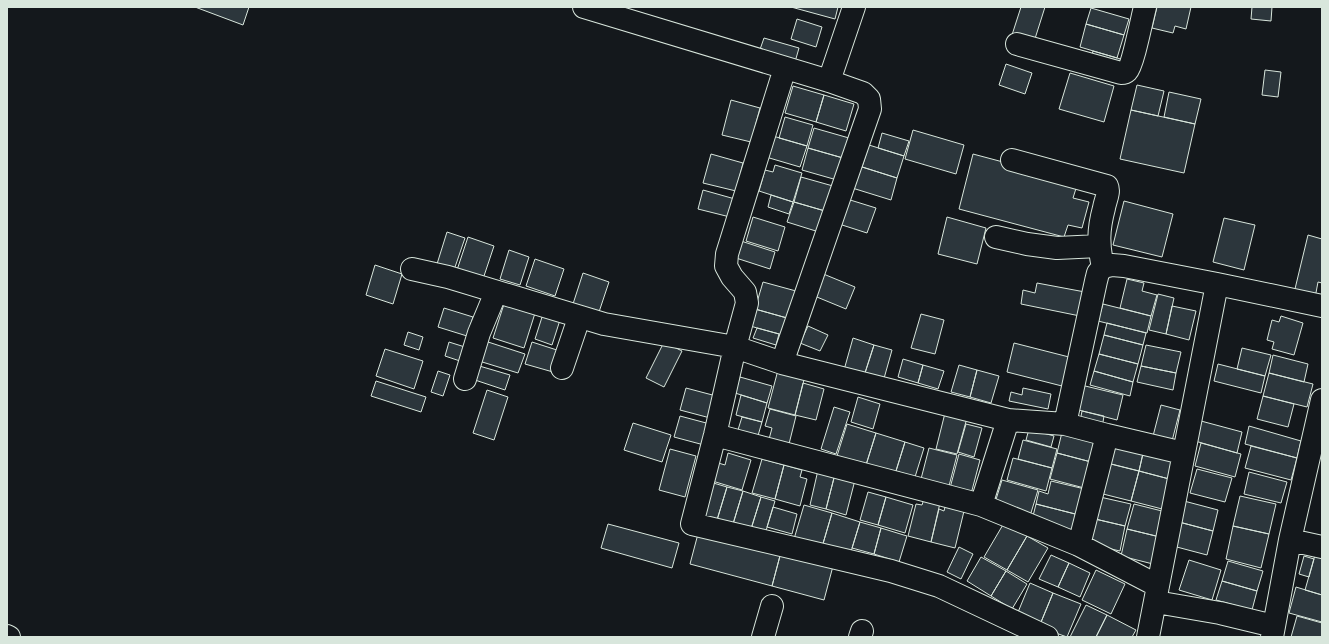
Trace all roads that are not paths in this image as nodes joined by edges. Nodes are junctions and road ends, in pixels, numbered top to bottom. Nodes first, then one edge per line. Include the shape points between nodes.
1 (584, 7) edge
2 (854, 7) edge
3 (1145, 7) edge
4 (1017, 44) dead end
5 (785, 68) junction
6 (829, 81) junction
7 (1012, 160) dead end
8 (996, 237) dead end
9 (1099, 246) junction
10 (1103, 267) junction
11 (412, 269) dead end
12 (1217, 284) junction
13 (496, 292) junction
14 (1322, 306) edge
15 (579, 318) junction
16 (735, 347) junction
17 (782, 363) junction
18 (562, 368) dead end
19 (465, 379) dead end
20 (1322, 400) edge
21 (1008, 420) junction
22 (1065, 424) junction
23 (1318, 432) edge
24 (715, 435) junction
25 (1107, 436) junction
26 (1183, 453) junction
27 (981, 505) junction
28 (1290, 540) junction
29 (1079, 545) junction
30 (1322, 547) edge
31 (1157, 594) junction
32 (772, 606) dead end
33 (1273, 631) edge
34 (762, 637) edge
35 (1047, 637) edge
36 (1148, 637) edge

1 - 5 street
2 - 6 street
3 - 4 street via 1126,72 1121,73
5 - 6 street
5 - 16 street via 727,254 726,266 745,292 747,303
6 - 17 street via 863,93 869,99 870,108
7 - 9 street via 1107,186
8 - 9 street via 1057,248
9 - 10 street
10 - 12 street via 1124,266
10 - 22 street via 1096,281
11 - 13 street
12 - 14 street
12 - 26 street
13 - 15 street
13 - 19 street via 479,333
15 - 16 street
15 - 18 street
16 - 17 street
16 - 24 street
17 - 21 street
20 - 23 street
21 - 22 street
21 - 27 street
22 - 25 street
23 - 28 street
24 - 27 street
24 - 35 street via 686,529 891,571 939,586
25 - 26 street
25 - 29 street
26 - 31 street
27 - 29 street
28 - 30 street
28 - 33 street
29 - 31 street
31 - 33 street
31 - 36 street
32 - 34 street

